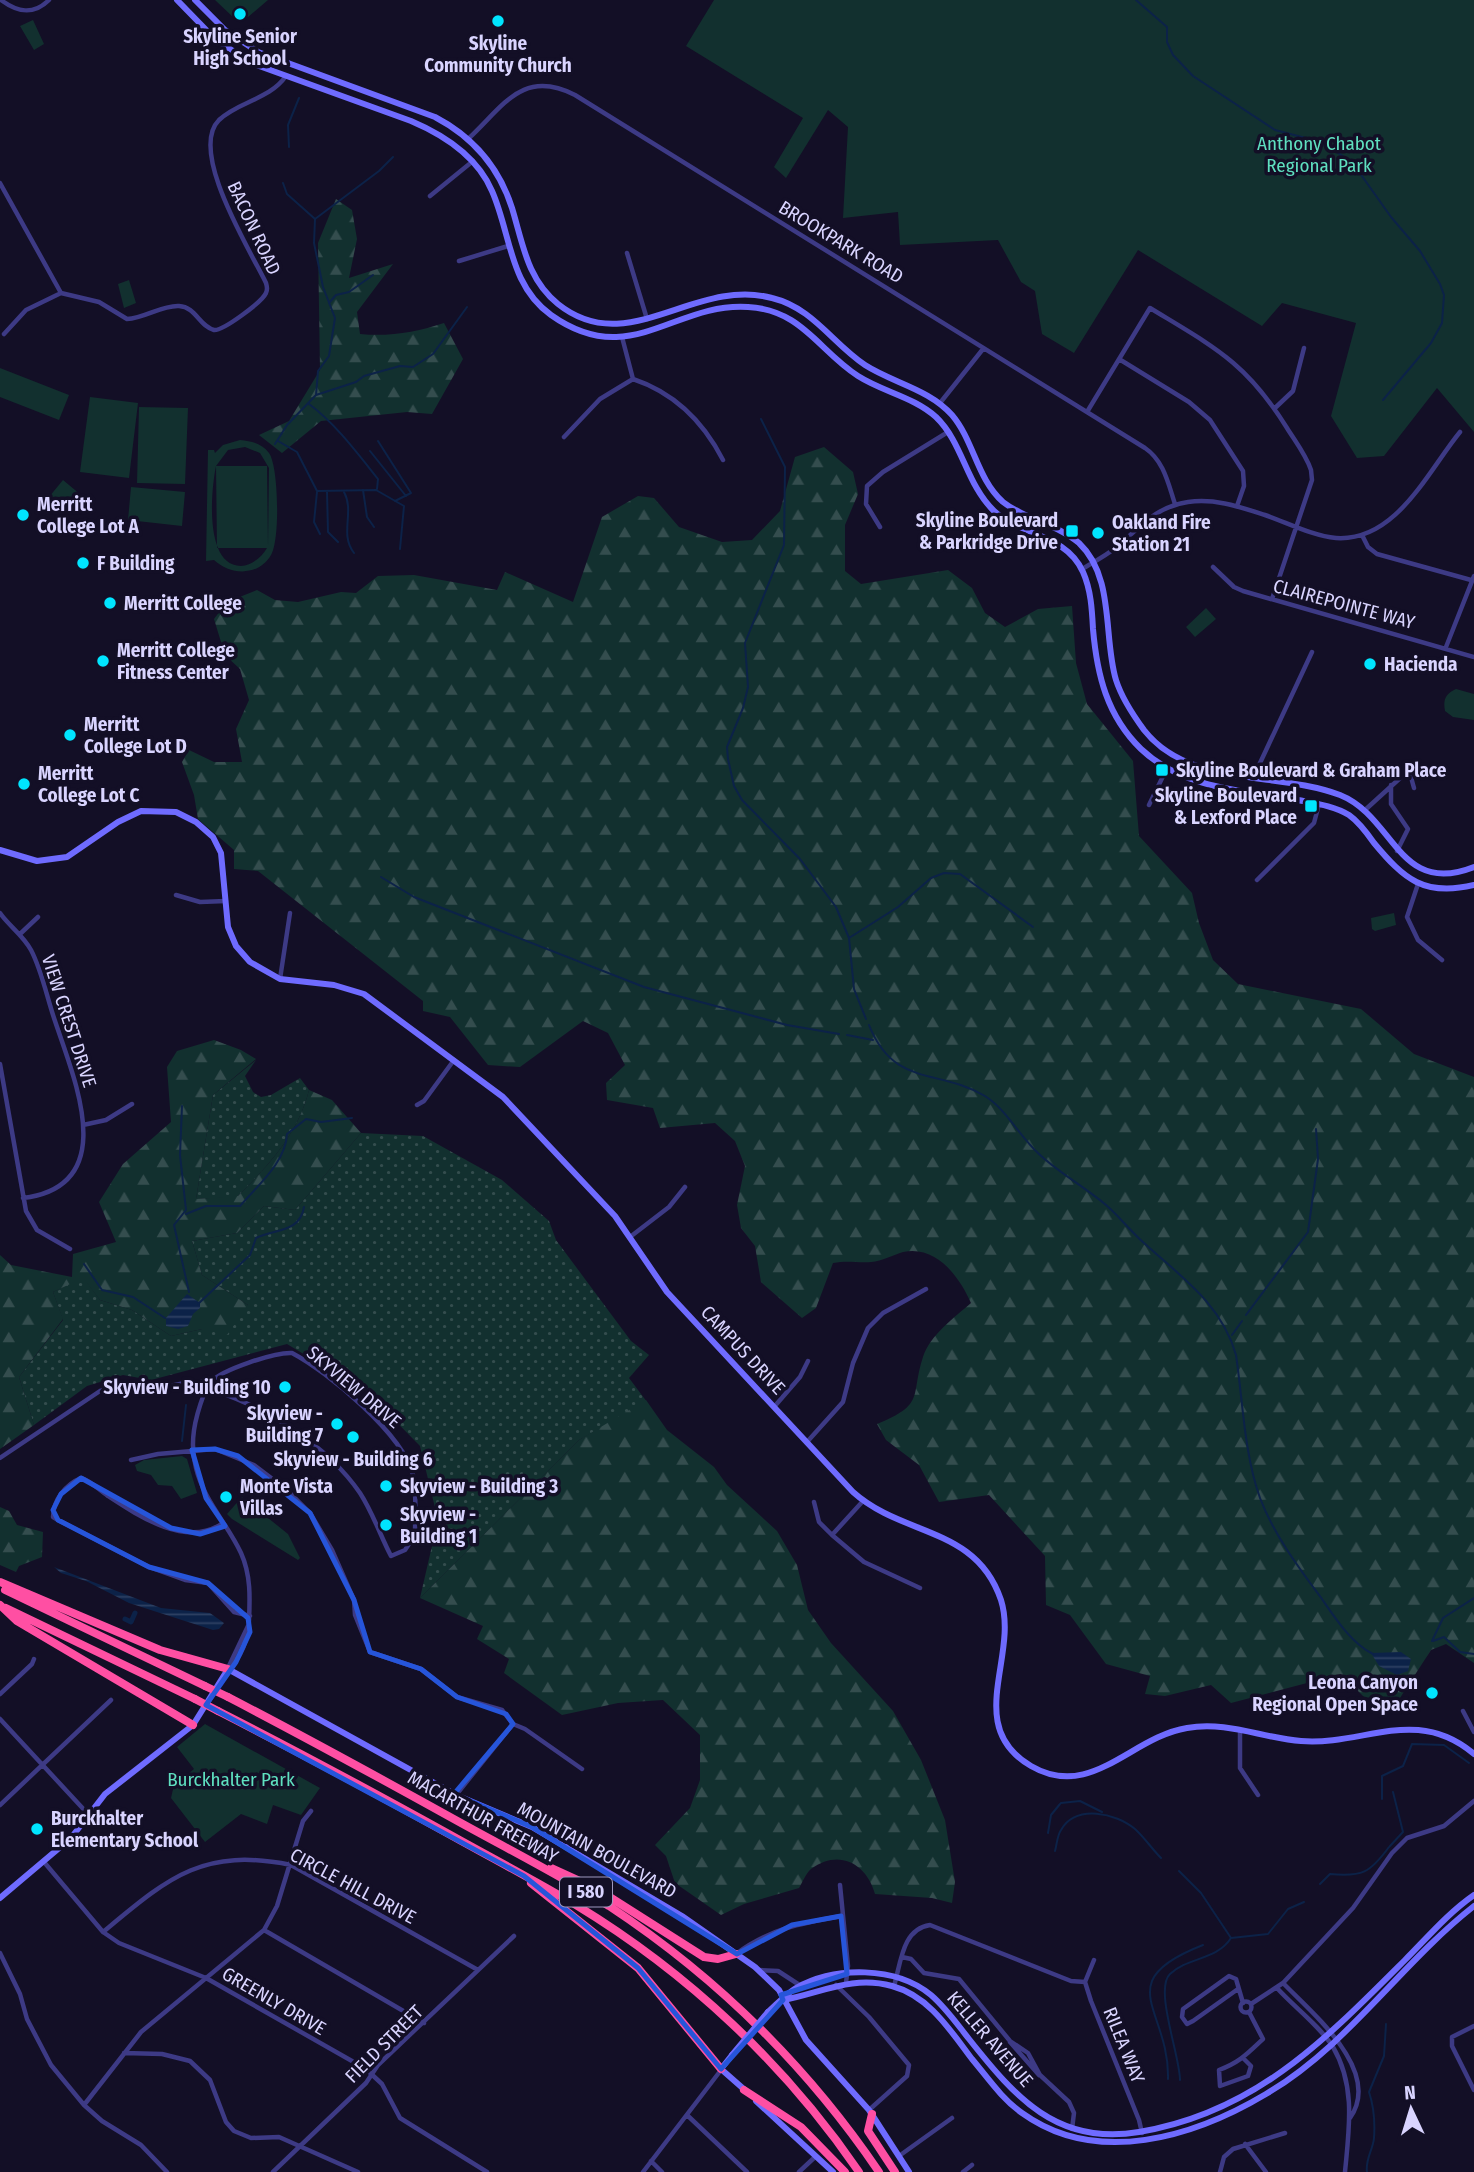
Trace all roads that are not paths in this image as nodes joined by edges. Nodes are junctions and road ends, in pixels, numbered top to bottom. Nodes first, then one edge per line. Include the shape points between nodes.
1 (1, 0) edge
2 (49, 0) edge
3 (177, 0) edge
4 (195, 0) edge
5 (286, 76) junction
6 (468, 139) junction
7 (472, 161) junction
8 (0, 183) edge
9 (430, 196) dead end
10 (508, 246) junction
11 (627, 253) dead end
12 (459, 261) dead end
13 (61, 293) junction
14 (647, 319) junction
15 (4, 334) dead end
16 (622, 337) junction
17 (983, 348) junction
18 (1304, 348) dead end
19 (1119, 359) junction
20 (633, 379) junction
21 (940, 403) junction
22 (1275, 408) junction
23 (1087, 412) junction
24 (948, 432) junction
25 (1460, 432) dead end
26 (564, 437) dead end
27 (723, 460) dead end
28 (1175, 505) junction
29 (1237, 506) junction
30 (1297, 526) junction
31 (880, 527) dead end
32 (1362, 535) junction
33 (1094, 561) junction
34 (1213, 567) dead end
35 (1082, 569) junction
36 (1473, 578) edge
37 (1272, 599) junction
38 (1446, 647) junction
39 (1312, 652) dead end
40 (1474, 657) edge
41 (1167, 768) junction
42 (1253, 778) junction
43 (1391, 784) junction
44 (1414, 788) dead end
45 (1319, 804) junction
46 (1149, 805) dead end
47 (1365, 810) junction
48 (0, 850) edge
49 (1397, 852) junction
50 (1474, 867) edge
51 (1257, 880) dead end
52 (1418, 884) junction
53 (1474, 886) edge
54 (176, 895) dead end
55 (226, 901) junction
56 (0, 912) edge
57 (290, 914) dead end
58 (38, 917) dead end
59 (20, 934) junction
60 (1442, 960) dead end
61 (280, 979) junction
62 (455, 1059) junction
63 (0, 1064) edge
64 (132, 1104) dead end
65 (417, 1105) dead end
66 (83, 1125) junction
67 (685, 1187) dead end
68 (23, 1198) junction
69 (630, 1237) junction
70 (70, 1249) dead end
71 (926, 1289) dead end
72 (808, 1361) dead end
73 (211, 1382) junction
74 (199, 1385) junction
75 (212, 1390) junction
76 (204, 1394) junction
77 (774, 1407) junction
78 (807, 1442) junction
79 (192, 1450) junction
80 (0, 1458) edge
81 (131, 1460) dead end
82 (863, 1501) junction
83 (814, 1502) dead end
84 (223, 1522) junction
85 (832, 1535) junction
86 (0, 1585) edge
87 (919, 1588) dead end
88 (0, 1605) edge
89 (250, 1616) junction
90 (33, 1659) dead end
91 (228, 1669) junction
92 (0, 1694) edge
93 (111, 1700) dead end
94 (1463, 1711) dead end
95 (0, 1719) edge
96 (513, 1724) junction
97 (193, 1725) junction
98 (1241, 1729) junction
99 (1474, 1732) edge
100 (1474, 1754) edge
101 (43, 1765) junction
102 (582, 1769) dead end
103 (456, 1795) junction
104 (1258, 1795) dead end
105 (1474, 1801) edge
106 (0, 1805) edge
107 (311, 1811) dead end
108 (88, 1814) junction
109 (44, 1862) junction
110 (532, 1862) junction
111 (291, 1865) junction
112 (524, 1876) junction
113 (840, 1885) dead end
114 (1474, 1895) edge
115 (0, 1898) edge
116 (1474, 1906) edge
117 (841, 1916) junction
118 (264, 1930) junction
119 (103, 1932) junction
120 (514, 1936) dead end
121 (0, 1952) edge
122 (736, 1954) junction
123 (902, 1957) junction
124 (1094, 1960) dead end
125 (478, 1970) junction
126 (759, 1970) junction
127 (847, 1974) junction
128 (897, 1977) junction
129 (206, 1978) junction
130 (1086, 1982) junction
131 (846, 1983) junction
132 (1283, 1983) junction
133 (835, 1985) junction
134 (801, 1986) junction
135 (894, 1986) junction
136 (1277, 1988) junction
137 (1238, 1989) junction
138 (783, 2000) junction
139 (1243, 2003) junction
140 (1251, 2004) junction
141 (1304, 2006) junction
142 (1299, 2011) junction
143 (1249, 2012) junction
144 (424, 2023) junction
145 (1474, 2026) edge
146 (1328, 2036) junction
147 (1335, 2043) junction
148 (124, 2053) junction
149 (1243, 2058) junction
150 (721, 2069) junction
151 (372, 2074) junction
152 (744, 2090) junction
153 (1474, 2090) edge
154 (84, 2105) junction
155 (870, 2112) junction
156 (687, 2115) junction
157 (952, 2118) dead end
158 (1349, 2119) junction
159 (1072, 2128) junction
160 (1142, 2132) junction
161 (1285, 2133) dead end
162 (1069, 2137) junction
163 (1142, 2141) junction
164 (1245, 2144) junction
165 (297, 2147) junction
166 (899, 2156) junction
167 (815, 2157) junction
168 (651, 2161) junction
169 (972, 2165) dead end
170 (167, 2172) edge
171 (273, 2172) edge
172 (358, 2172) edge
173 (487, 2172) edge
174 (643, 2172) edge
175 (662, 2172) edge
176 (747, 2172) edge
177 (799, 2172) edge
178 (832, 2172) edge
179 (845, 2172) edge
180 (859, 2172) edge
181 (879, 2172) edge
182 (895, 2172) edge
183 (909, 2172) edge
184 (963, 2172) edge
185 (1220, 2172) edge
186 (1266, 2172) edge
187 (1345, 2172) edge

1 - 2 street via 23,12
3 - 5 main road via 231,51
4 - 6 main road via 225,30 258,52 435,117
5 - 7 main road via 432,130
5 - 13 street, BACON ROAD via 270,92 220,120 209,144 216,181 267,283 259,302 218,330 182,306 127,319 99,302
6 - 14 main road via 489,160 503,186 527,262 547,294 567,310 593,321 625,324
6 - 17 street, BROOKPARK ROAD via 521,90 541,84 560,87
7 - 9 street
7 - 10 main road via 491,188
8 - 13 street
10 - 12 street
10 - 16 main road via 524,285 550,314 583,331
11 - 14 street
13 - 15 street via 26,310
14 - 21 main road via 725,294 774,298 804,311 864,364
16 - 20 street
16 - 24 main road via 653,332 725,307 771,310 806,328 855,374 923,407
17 - 21 street
17 - 23 street, BROOKPARK ROAD
18 - 22 street via 1293,391
19 - 22 street via 1150,308 1238,364
19 - 23 street
19 - 29 street via 1210,420 1243,471 1244,486
20 - 26 street via 594,405
20 - 27 street via 680,402 715,443
21 - 33 main road via 963,431 986,482 1002,501 1070,536
22 - 30 street via 1311,470
23 - 28 street, BROOKPARK ROAD via 1153,453 1165,472
24 - 31 street via 867,486 866,504
24 - 35 main road via 975,487 994,510 1066,549
25 - 32 street via 1429,477 1398,510
28 - 29 street via 1203,500
28 - 33 street via 1144,521
29 - 30 street
30 - 32 street via 1333,538
30 - 37 street
32 - 36 street via 1377,554
33 - 35 street
33 - 42 main road via 1117,682 1147,734 1177,757
34 - 37 street, CLAIREPOINTE WAY via 1234,587
35 - 41 main road via 1090,595 1098,669 1111,709 1141,749
36 - 38 street
37 - 38 street, CLAIREPOINTE WAY
38 - 40 street, CLAIREPOINTE WAY
39 - 42 street
41 - 45 main road via 1210,785
41 - 46 street
42 - 47 main road via 1332,793
43 - 44 street via 1409,770
43 - 47 street
43 - 49 street via 1391,804 1408,829
45 - 51 street via 1314,823
45 - 52 main road via 1353,818 1401,874
47 - 49 main road
48 - 55 main road, CAMPUS DRIVE via 37,860 57,859 77,853 129,816 151,810 176,812 213,837 225,869
49 - 50 main road via 1426,871 1443,874
52 - 53 main road via 1442,889
52 - 60 street via 1408,917 1418,940
54 - 55 street via 200,902
55 - 61 main road, CAMPUS DRIVE via 228,927 236,946 250,962
56 - 59 street, VIEW CREST DRIVE
57 - 61 street
58 - 59 street
59 - 66 street, VIEW CREST DRIVE via 32,951 72,1068
61 - 62 main road, CAMPUS DRIVE via 334,985 364,994
62 - 65 street
62 - 69 main road, CAMPUS DRIVE via 503,1097
63 - 68 street
64 - 66 street via 106,1120
66 - 68 street, VIEW CREST DRIVE via 81,1158 69,1178 55,1191
67 - 69 street via 669,1207
68 - 70 street via 37,1230
69 - 77 main road, CAMPUS DRIVE via 667,1292
71 - 78 street via 883,1313 868,1328 843,1402
72 - 77 street
73 - 74 street
73 - 75 street
73 - 75 street, SKYVIEW DRIVE via 243,1366 292,1353 388,1430 408,1461 415,1493 415,1535 405,1550 391,1556 359,1492 325,1455 258,1409
74 - 76 street
74 - 80 street via 184,1382 156,1389 119,1386 100,1391
75 - 76 street
76 - 79 street via 194,1423
77 - 78 main road, CAMPUS DRIVE
78 - 82 main road, CAMPUS DRIVE
79 - 81 street
79 - 84 street via 203,1491
79 - 96 street via 215,1449 238,1456 297,1499 332,1550 370,1652 421,1669 457,1697 496,1707
82 - 85 street
82 - 98 main road, CAMPUS DRIVE via 889,1517 957,1543 990,1577 1002,1603 1006,1629 995,1696 997,1720 1008,1744 1031,1766 1054,1775 1080,1776 1104,1769 1167,1732 1198,1726
83 - 85 street via 819,1522
84 - 89 street via 245,1563
84 - 89 street via 200,1534 171,1528 81,1478 61,1494 53,1510 58,1520 149,1567 208,1583 234,1612
85 - 87 street via 864,1562
86 - 91 highway via 160,1650
86 - 110 highway, MACARTHUR FREEWAY / I 580, bridge via 205,1686
88 - 97 highway via 17,1621
88 - 112 highway, MACARTHUR FREEWAY / I 580, bridge via 195,1699
89 - 91 street
90 - 92 street
91 - 97 main road
91 - 103 main road, MOUNTAIN BOULEVARD
93 - 101 street
94 - 99 street
95 - 101 street
96 - 102 street
96 - 103 street
97 - 108 main road via 105,1794
98 - 100 main road, CAMPUS DRIVE via 1319,1741 1407,1728 1434,1733
98 - 104 street via 1240,1768
101 - 106 street
101 - 108 street
103 - 122 main road, MOUNTAIN BOULEVARD via 532,1827 682,1916
105 - 132 street via 1444,1826 1407,1838 1353,1908
107 - 111 street via 303,1821
108 - 109 main road via 76,1833
109 - 115 main road
109 - 119 street, GREENLY DRIVE
110 - 122 highway via 590,1885 704,1957
110 - 181 highway, MACARTHUR FREEWAY / I 580 via 635,1924 733,2003 818,2092
111 - 118 street
111 - 119 street, CIRCLE HILL DRIVE via 243,1858 197,1867 163,1884
111 - 125 street, CIRCLE HILL DRIVE
112 - 150 highway via 638,1968
112 - 180 highway, MACARTHUR FREEWAY / I 580 via 617,1932 699,1994 785,2078
113 - 117 street
114 - 146 main road, KELLER AVENUE
116 - 147 main road, KELLER AVENUE
117 - 122 street via 792,1925
117 - 127 street
118 - 129 street
118 - 144 street
119 - 129 street, GREENLY DRIVE via 136,1951
120 - 125 street, FIELD STREET
121 - 154 street via 51,2066
122 - 126 main road, MOUNTAIN BOULEVARD
123 - 128 street
123 - 130 street via 912,1931 930,1925 1071,1981
123 - 159 street via 925,1973 959,1979 1040,2076 1073,2108
124 - 130 street
125 - 144 street, FIELD STREET
126 - 134 street, MOUNTAIN BOULEVARD via 778,1971
126 - 138 main road, MOUNTAIN BOULEVARD
127 - 128 main road, KELLER AVENUE
127 - 131 street
127 - 134 main road, KELLER AVENUE
128 - 135 street
128 - 159 main road, KELLER AVENUE via 920,1987 939,2003 1019,2098
129 - 148 street via 141,2032
129 - 151 street, GREENLY DRIVE
130 - 160 street, RILEA WAY
131 - 133 main road, KELLER AVENUE
131 - 135 main road, KELLER AVENUE
132 - 136 street
132 - 141 street
133 - 138 main road, KELLER AVENUE
133 - 155 street via 869,2017 909,2069
134 - 138 main road, KELLER AVENUE
135 - 162 main road, KELLER AVENUE via 932,2009 1012,2105
136 - 140 street
136 - 142 street
137 - 137 street via 1236,1979 1226,1977 1183,2009 1183,2019 1187,2024 1193,2021
137 - 139 street
138 - 150 main road, KELLER AVENUE, bridge
138 - 155 main road, MOUNTAIN BOULEVARD via 806,2040
139 - 140 street
139 - 143 street via 1242,2010
140 - 143 street
141 - 142 street
141 - 146 street
142 - 146 street
143 - 149 street via 1263,2039
144 - 151 street, FIELD STREET
145 - 153 street via 1452,2037
146 - 147 street
146 - 160 main road, KELLER AVENUE via 1287,2070 1246,2095
147 - 158 street via 1349,2083
147 - 158 street via 1348,2055 1357,2082 1355,2111
147 - 163 main road, KELLER AVENUE via 1250,2103 1204,2123
148 - 154 street
148 - 165 street via 162,2054 190,2061 210,2080 234,2131 251,2138 279,2137
149 - 149 street via 1251,2066 1248,2076 1220,2086 1218,2071
150 - 152 main road
150 - 156 street, KELLER AVENUE
151 - 165 street, FIELD STREET
151 - 173 street, GREENLY DRIVE via 400,2118
152 - 167 main road
152 - 179 highway via 801,2127
154 - 170 street via 141,2145
155 - 166 main road, MOUNTAIN BOULEVARD
155 - 182 highway via 868,2130
156 - 168 street, KELLER AVENUE
156 - 176 street
157 - 166 street
158 - 187 street
159 - 160 main road, KELLER AVENUE via 1108,2134
159 - 162 street
160 - 163 street, RILEA WAY
161 - 164 street
162 - 163 main road, KELLER AVENUE via 1108,2144
164 - 185 street via 1224,2157
164 - 186 street
165 - 171 street, FIELD STREET
165 - 172 street
166 - 183 main road, MOUNTAIN BOULEVARD
167 - 177 street
167 - 178 main road
168 - 174 street, KELLER AVENUE
168 - 175 street
169 - 184 street

